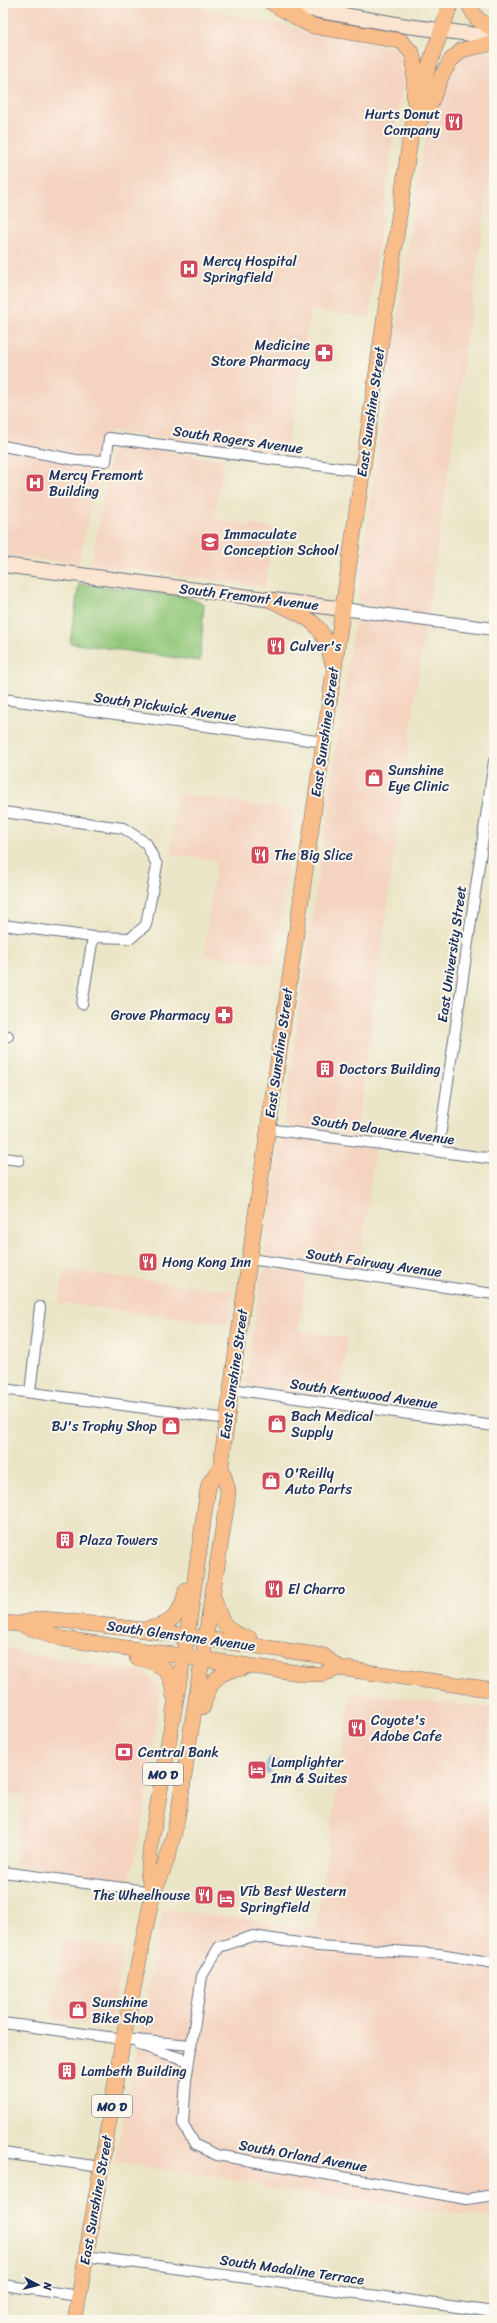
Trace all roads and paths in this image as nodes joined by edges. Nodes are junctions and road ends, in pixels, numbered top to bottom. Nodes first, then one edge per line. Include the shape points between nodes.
1 (273, 3) edge
2 (450, 3) edge
3 (468, 3) edge
4 (441, 29) junction
5 (494, 29) edge
6 (494, 37) edge
7 (494, 43) edge
8 (415, 113) junction
9 (411, 133) junction
10 (3, 446) edge
11 (362, 471) junction
12 (3, 565) edge
13 (271, 600) junction
14 (343, 609) junction
15 (494, 630) edge
16 (334, 671) junction
17 (3, 699) edge
18 (324, 742) junction
19 (494, 761) edge
20 (3, 812) edge
21 (3, 925) edge
22 (93, 937) junction
23 (82, 1004) dead end
24 (268, 1129) junction
25 (438, 1152) junction
26 (3, 1158) edge
27 (494, 1159) edge
28 (19, 1160) dead end
29 (250, 1259) junction
30 (494, 1294) edge
31 (40, 1307) dead end
32 (3, 1389) edge
33 (231, 1390) junction
34 (30, 1392) junction
35 (227, 1419) junction
36 (494, 1426) edge
37 (221, 1466) junction
38 (207, 1494) junction
39 (213, 1592) junction
40 (3, 1623) edge
41 (18, 1624) junction
42 (138, 1629) junction
43 (187, 1636) junction
44 (206, 1638) junction
45 (64, 1639) junction
46 (313, 1654) junction
47 (184, 1656) junction
48 (203, 1658) junction
49 (258, 1667) junction
50 (339, 1668) junction
51 (494, 1690) edge
52 (174, 1711) junction
53 (177, 1813) junction
54 (3, 1872) edge
55 (153, 1892) junction
56 (494, 1963) edge
57 (3, 2023) edge
58 (123, 2039) junction
59 (191, 2045) junction
60 (189, 2061) junction
61 (3, 2153) edge
62 (102, 2166) junction
63 (494, 2195) edge
64 (86, 2256) junction
65 (3, 2285) edge
66 (79, 2296) junction
67 (494, 2312) edge
68 (75, 2320) edge

1 - 4 main road
1 - 8 main road via 313,26 401,41 412,53 414,61 412,88
2 - 4 main road, East Sunshine Street
3 - 5 main road via 477,19
4 - 6 main road
4 - 8 main road, East Sunshine Street
7 - 9 main road via 462,50 451,60 428,110
8 - 9 main road, East Sunshine Street
9 - 11 main road, East Sunshine Street
10 - 11 street, South Rogers Avenue via 76,460 106,462 110,438
11 - 14 main road, East Sunshine Street
12 - 13 main road, South Fremont Avenue
13 - 14 main road, South Fremont Avenue
13 - 16 main road via 306,618 323,632
14 - 15 street, South Fremont Avenue
14 - 16 main road, East Sunshine Street
16 - 18 main road, East Sunshine Street
17 - 18 street, South Pickwick Avenue
18 - 24 main road, East Sunshine Street
19 - 25 street, East University Street
20 - 22 street via 123,828 146,842 157,865 146,925 131,938
21 - 22 street
22 - 23 street
24 - 25 street, South Delaware Avenue
24 - 29 main road, East Sunshine Street
25 - 27 street, South Delaware Avenue
26 - 28 street
29 - 30 street, South Fairway Avenue
29 - 33 main road, East Sunshine Street
31 - 34 street
32 - 34 street
33 - 35 main road, East Sunshine Street
33 - 36 street, South Kentwood Avenue
34 - 35 street
35 - 37 main road, East Sunshine Street
37 - 38 main road, East Sunshine Street via 209,1484
37 - 39 main road, East Sunshine Street via 228,1490
38 - 42 main road via 198,1516 182,1607 177,1615 163,1626
38 - 43 main road, East Sunshine Street
39 - 44 main road, East Sunshine Street
39 - 46 main road via 220,1619 233,1634 302,1647
40 - 41 main road, South Glenstone Avenue
41 - 42 main road, South Glenstone Avenue via 40,1619
41 - 45 main road, South Glenstone Avenue via 39,1633
42 - 43 main road, South Glenstone Avenue
43 - 44 main road, South Glenstone Avenue
43 - 47 main road, East Sunshine Street
44 - 46 main road, South Glenstone Avenue
44 - 48 main road, East Sunshine Street
45 - 47 main road, South Glenstone Avenue
45 - 52 main road via 80,1649 149,1660 162,1666 172,1683
46 - 50 main road, South Glenstone Avenue via 324,1656
47 - 48 main road, South Glenstone Avenue
47 - 52 main road, East Sunshine Street / MO D
48 - 49 main road, South Glenstone Avenue
48 - 53 main road, East Sunshine Street / MO D
49 - 50 main road, South Glenstone Avenue via 306,1674 323,1674
49 - 53 main road via 230,1670 216,1677 209,1686
50 - 51 main road, South Glenstone Avenue
52 - 55 main road, East Sunshine Street / MO D via 148,1873
53 - 55 main road, East Sunshine Street / MO D via 163,1874
54 - 55 street
55 - 58 main road, East Sunshine Street / MO D
56 - 59 street, South Orland Avenue via 440,1954 318,1946 252,1936 219,1947 202,1976
57 - 58 street
58 - 59 street
58 - 60 street
58 - 62 main road, East Sunshine Street / MO D
59 - 60 street, South Orland Avenue
60 - 63 street, South Orland Avenue via 182,2124 195,2144 212,2152 467,2199
61 - 62 street
62 - 64 main road, East Sunshine Street / MO D
64 - 66 main road, East Sunshine Street / MO D
64 - 67 street, South Madaline Terrace
65 - 66 street
66 - 68 main road, East Sunshine Street / MO D

